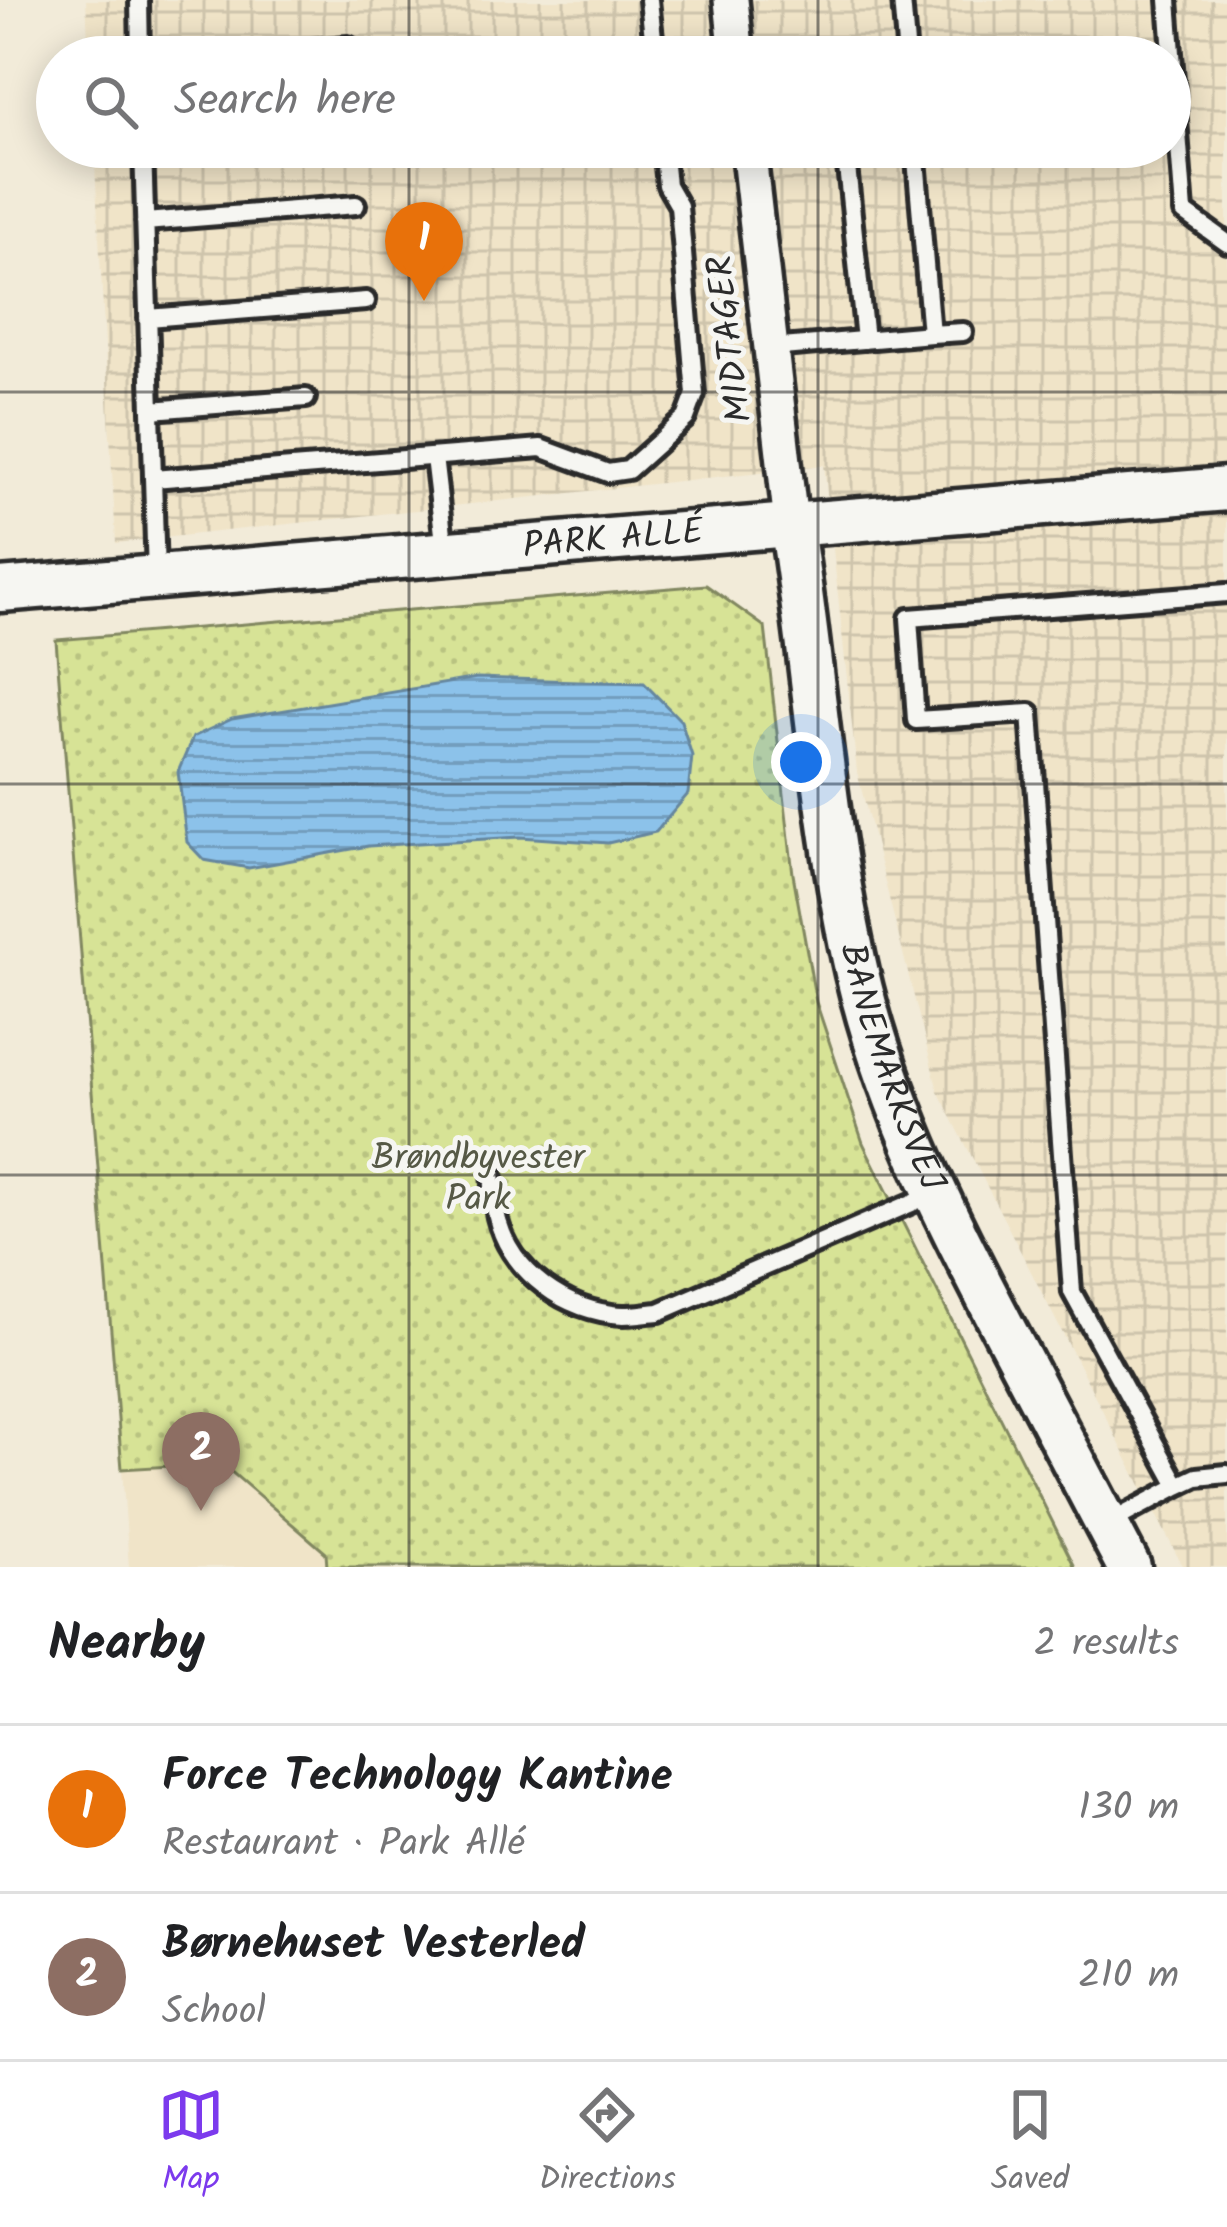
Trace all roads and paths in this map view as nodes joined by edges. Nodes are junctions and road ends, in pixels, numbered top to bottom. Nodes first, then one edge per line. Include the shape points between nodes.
1 (139, 0) edge
2 (649, 0) edge
3 (731, 0) edge
4 (902, 0) edge
5 (1168, 0) edge
6 (140, 36) edge
7 (653, 36) edge
8 (735, 36) edge
9 (905, 36) edge
10 (1171, 36) edge
11 (144, 168) edge
12 (665, 168) edge
13 (750, 168) edge
14 (847, 168) edge
15 (916, 168) edge
16 (1181, 168) edge
17 (356, 205) dead end
18 (145, 222) junction
19 (1227, 243) edge
20 (366, 301) dead end
21 (148, 318) junction
22 (962, 332) dead end
23 (931, 334) junction
24 (865, 340) junction
25 (771, 348) junction
26 (306, 398) dead end
27 (151, 410) junction
28 (434, 457) junction
29 (153, 479) junction
30 (1227, 489) edge
31 (791, 523) junction
32 (445, 553) junction
33 (156, 577) junction
34 (0, 590) edge
35 (1227, 593) edge
36 (492, 1170) dead end
37 (936, 1193) junction
38 (1227, 1474) edge
39 (1178, 1486) junction
40 (1106, 1524) junction
41 (1129, 1567) edge

1 - 6 lane
2 - 7 lane
3 - 8 street
4 - 9 lane
5 - 10 lane
11 - 18 lane
12 - 28 lane via 679,206 695,394 686,418 628,470 608,473 541,448
13 - 25 street, MIDTAGER
14 - 24 lane
15 - 23 lane
16 - 19 lane via 1184,212
17 - 18 lane
18 - 21 lane
20 - 21 lane
21 - 27 lane
22 - 23 lane
23 - 24 lane
24 - 25 lane
25 - 31 street, MIDTAGER
26 - 27 lane
27 - 29 lane
28 - 29 lane
28 - 32 lane
29 - 33 lane
30 - 31 street, PARK ALLÉ
31 - 32 street, PARK ALLÉ
31 - 37 street, BANEMARKSVEJ via 857,974 899,1111
32 - 33 street, PARK ALLÉ
33 - 34 street, PARK ALLÉ
35 - 39 lane via 909,618 916,720 1030,713 1072,1292
36 - 37 lane via 503,1232 539,1284 575,1306 616,1316 658,1312
37 - 40 street, BANEMARKSVEJ
38 - 39 lane
39 - 40 lane
40 - 41 street, BANEMARKSVEJ

